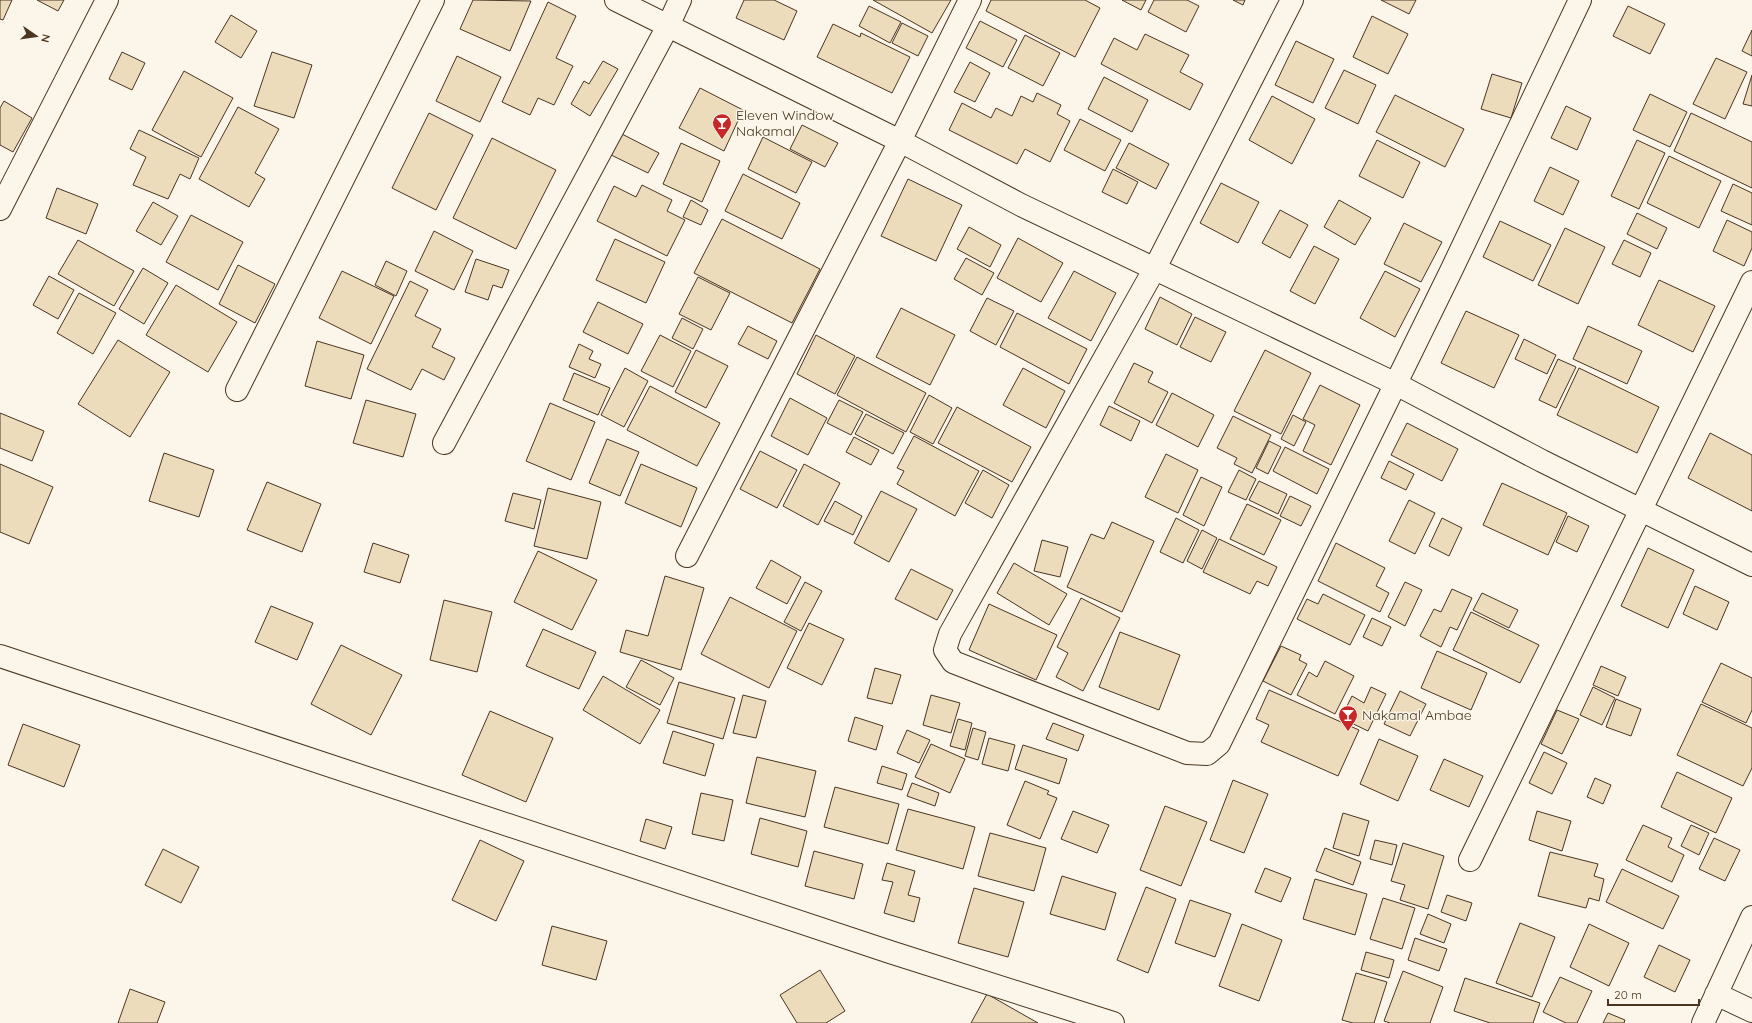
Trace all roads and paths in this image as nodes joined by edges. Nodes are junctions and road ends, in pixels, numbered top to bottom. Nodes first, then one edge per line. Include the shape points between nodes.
1 (107, 0) edge
2 (433, 0) edge
3 (616, 0) edge
4 (680, 0) edge
5 (970, 0) edge
6 (1292, 0) edge
7 (1580, 0) edge
8 (668, 26) junction
9 (900, 141) junction
10 (0, 209) edge
11 (1155, 268) junction
12 (1752, 282) edge
13 (1396, 384) junction
14 (237, 390) dead end
15 (444, 443) dead end
16 (1642, 510) junction
17 (687, 556) dead end
18 (1752, 566) edge
19 (0, 656) edge
20 (1470, 860) dead end
21 (1752, 917) edge
22 (1716, 994) junction
23 (1752, 1011) edge
24 (1113, 1023) edge
25 (1703, 1023) edge

1 - 10 street
2 - 14 street
3 - 8 street
4 - 8 street
5 - 9 street
6 - 11 street
7 - 13 street
8 - 9 street
8 - 15 street
9 - 11 street via 1020,205
9 - 17 street
11 - 13 street
11 - 13 street via 950,634 945,650 953,662 1187,753 1207,754 1219,744
12 - 16 street
13 - 16 street via 1542,462
16 - 18 street
16 - 20 street
19 - 24 street via 890,952
21 - 22 street
22 - 23 street
22 - 25 street

